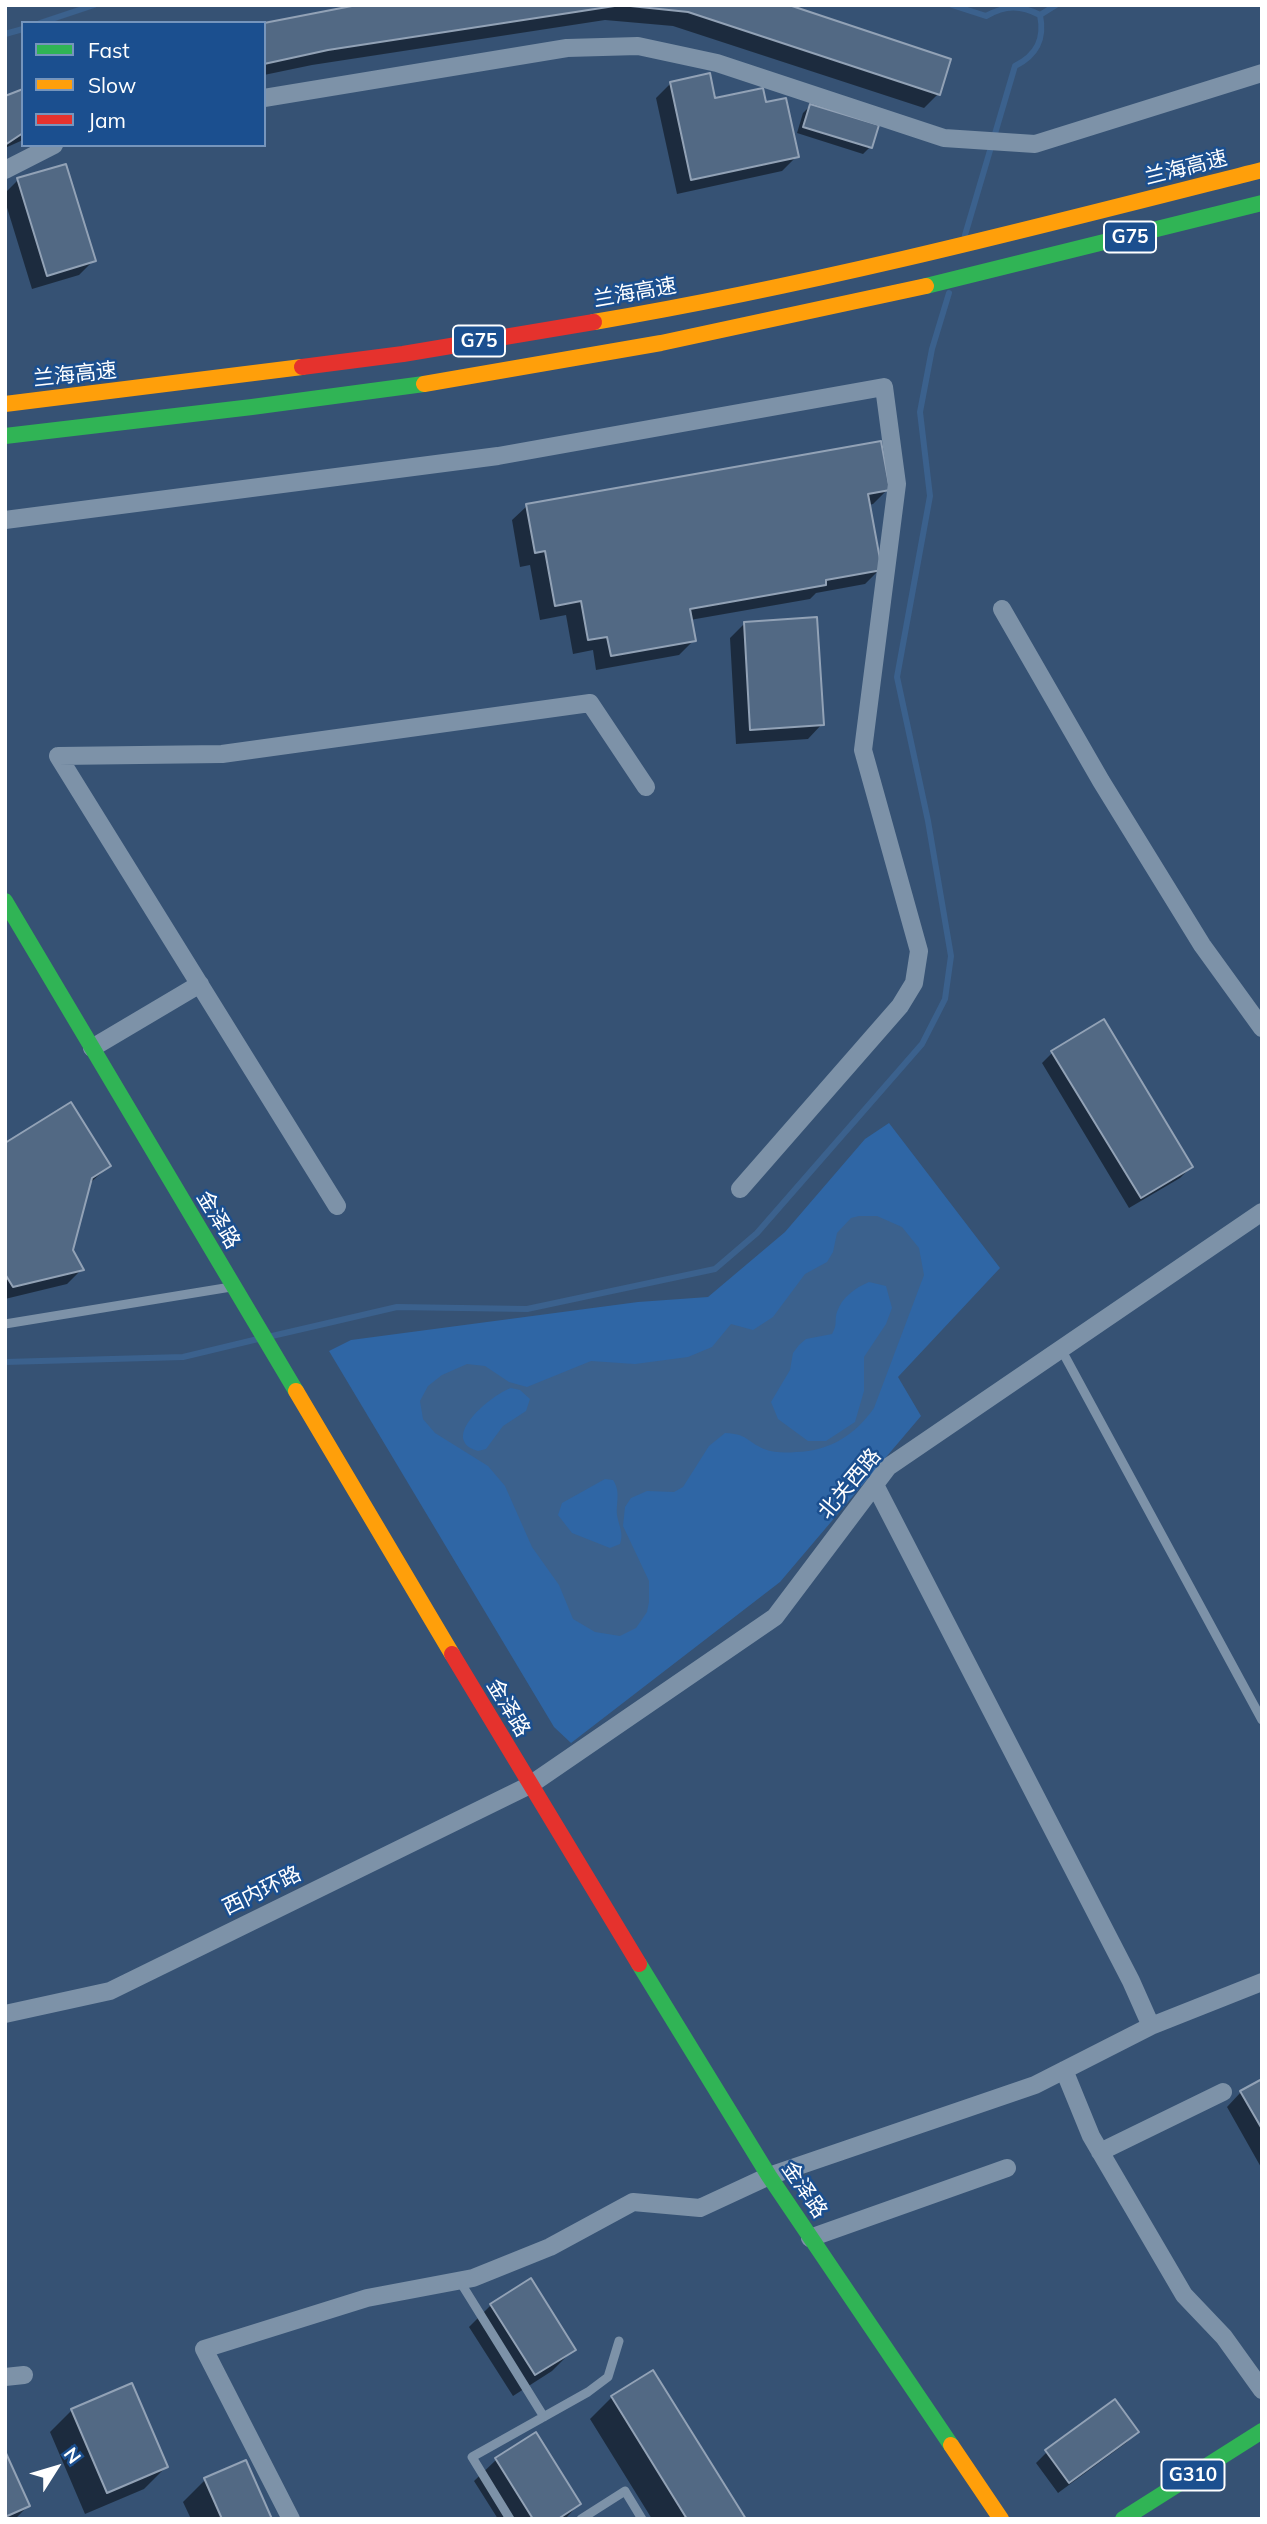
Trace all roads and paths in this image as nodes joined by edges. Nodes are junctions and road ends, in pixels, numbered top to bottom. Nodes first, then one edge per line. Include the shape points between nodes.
1 (1262, 73) edge
2 (266, 98) edge
3 (50, 147) edge
4 (5, 170) edge
5 (1262, 170) edge
6 (1262, 203) edge
7 (5, 404) edge
8 (5, 436) edge
9 (5, 520) edge
10 (1002, 609) dead end
11 (646, 787) dead end
12 (5, 901) edge
13 (200, 985) junction
14 (1262, 1028) edge
15 (92, 1048) junction
16 (740, 1189) dead end
17 (337, 1206) dead end
18 (1262, 1212) edge
19 (233, 1286) junction
20 (5, 1324) edge
21 (1061, 1349) junction
22 (875, 1485) junction
23 (1262, 1720) edge
24 (530, 1785) junction
25 (1262, 1982) edge
26 (5, 2014) edge
27 (1151, 2026) junction
28 (1064, 2070) junction
29 (1223, 2092) dead end
30 (1100, 2152) junction
31 (1007, 2168) dead end
32 (769, 2176) junction
33 (810, 2238) junction
34 (458, 2280) junction
35 (619, 2341) dead end
36 (24, 2375) dead end
37 (5, 2377) edge
38 (1262, 2390) edge
39 (544, 2417) junction
40 (1262, 2431) edge
41 (291, 2519) edge
42 (510, 2519) edge
43 (581, 2519) edge
44 (642, 2519) edge
45 (1002, 2519) edge
46 (1123, 2519) edge

1 - 2 street via 1035,144 944,138 717,63 638,46 567,48
3 - 4 street
5 - 7 main road, 兰海高速 / G75 via 948,250 652,312 402,354
6 - 8 main road, G75 via 936,286 658,344 407,386
9 - 16 street via 498,456 884,387 897,484 863,750 919,951 915,983
10 - 14 street via 1195,933
11 - 13 street via 590,703 222,754 58,756
12 - 15 main road, 金泽路
13 - 15 street
13 - 17 street
15 - 19 main road, 金泽路
18 - 21 street, 北关西路
19 - 20 lane
19 - 24 main road, 金泽路
21 - 22 street, 北关西路 via 888,1467
21 - 23 lane
22 - 24 street, 北关西路 via 775,1616
22 - 27 street
24 - 26 street, 西内环路 via 110,1991
24 - 32 main road, 金泽路
25 - 27 street
27 - 28 street
28 - 30 street
28 - 32 street via 1035,2085
29 - 30 street
30 - 38 street via 1184,2295 1224,2337
31 - 33 street
32 - 33 main road, 金泽路
32 - 34 street via 700,2208 633,2202 550,2246
33 - 45 main road, 金泽路
34 - 39 lane
34 - 41 street via 367,2298 204,2349
35 - 39 lane via 608,2377
36 - 37 street
39 - 42 lane via 472,2457
40 - 46 main road, G310
43 - 44 lane via 625,2491

